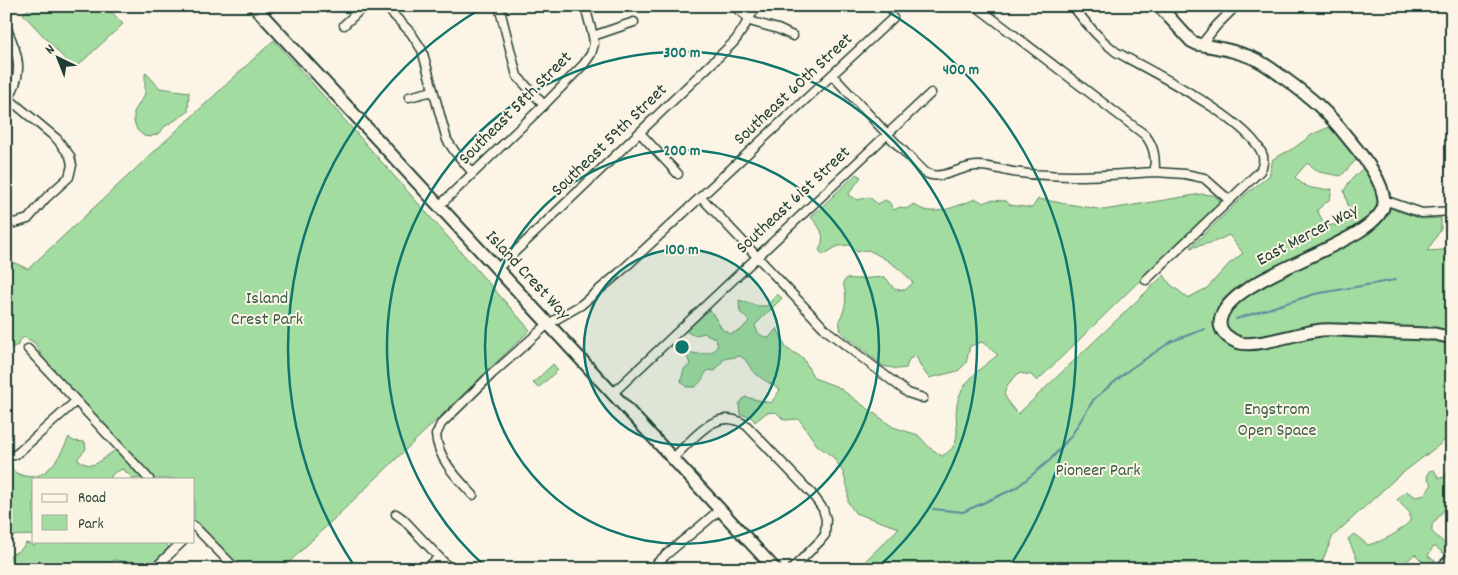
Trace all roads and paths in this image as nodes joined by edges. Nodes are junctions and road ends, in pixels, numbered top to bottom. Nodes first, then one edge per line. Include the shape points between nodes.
1 (254, 6) edge
2 (364, 6) edge
3 (384, 6) edge
4 (498, 6) edge
5 (585, 6) edge
6 (734, 6) edge
7 (757, 6) edge
8 (976, 6) edge
9 (1073, 6) edge
10 (1159, 6) edge
11 (1236, 6) edge
12 (893, 18) dead end
13 (748, 19) junction
14 (634, 22) dead end
15 (344, 25) dead end
16 (6, 27) edge
17 (593, 36) junction
18 (793, 36) dead end
19 (1201, 45) junction
20 (832, 74) junction
21 (433, 91) junction
22 (931, 93) dead end
23 (409, 97) dead end
24 (8, 100) edge
25 (544, 105) junction
26 (640, 134) junction
27 (887, 134) junction
28 (1155, 172) junction
29 (473, 173) junction
30 (678, 174) dead end
31 (701, 197) junction
32 (1228, 200) junction
33 (1384, 200) junction
34 (439, 206) junction
35 (1452, 211) edge
36 (6, 220) edge
37 (757, 256) junction
38 (497, 269) junction
39 (1146, 280) dead end
40 (548, 324) junction
41 (1452, 338) edge
42 (28, 349) dead end
43 (613, 393) junction
44 (923, 398) dead end
45 (76, 401) junction
46 (9, 456) edge
47 (673, 458) junction
48 (148, 478) edge
49 (473, 495) dead end
50 (720, 509) junction
51 (396, 514) dead end
52 (195, 529) edge
53 (182, 542) edge
54 (439, 557) junction
55 (1452, 557) edge
56 (154, 569) edge
57 (236, 569) edge
58 (426, 569) edge
59 (450, 569) edge
60 (651, 569) edge
61 (775, 569) edge
62 (792, 569) edge
63 (1438, 569) edge

1 - 34 main road, Island Crest Way
2 - 15 street
3 - 21 street via 408,29 422,50
4 - 25 street via 517,76
5 - 17 street
6 - 13 street
7 - 13 street, Southeast 59th Street
8 - 28 street via 1145,135 1155,155
9 - 32 street via 1097,36 1116,52 1185,89 1221,113 1254,142 1264,161 1260,171
10 - 19 main road via 1185,36
11 - 19 street
12 - 20 street, Southeast 60th Street
13 - 18 street
13 - 26 street, Southeast 59th Street via 733,43
14 - 17 street
16 - 24 street via 19,62 16,84
17 - 25 street, Southeast 58th Street via 592,54
19 - 33 main road via 1258,61 1320,106 1375,176
20 - 27 street
20 - 31 street, Southeast 60th Street
21 - 23 street
21 - 29 street via 447,140
22 - 27 street, Southeast 61st Street
24 - 36 street via 57,139 72,164 69,177 28,219 15,224
25 - 29 street, Southeast 58th Street
26 - 30 street
26 - 38 street, Southeast 59th Street
27 - 28 street via 924,172 936,176 972,166 1072,176
27 - 37 street, Southeast 61st Street
28 - 32 street via 1204,178
29 - 34 street, Southeast 58th Street
31 - 37 street
31 - 40 street, Southeast 60th Street via 581,305
32 - 39 street
33 - 35 street via 1422,213
33 - 41 main road, East Mercer Way via 1381,213 1370,224 1241,292 1224,312 1220,327 1232,340 1249,344 1324,330 1435,334
34 - 38 main road, Island Crest Way
37 - 43 street, Southeast 61st Street
37 - 44 street via 826,330 908,393
38 - 40 main road, Island Crest Way
40 - 43 main road, Island Crest Way
40 - 49 street, Southeast 60th Street via 492,374 437,430 436,439 447,464
42 - 45 street
43 - 47 main road, Island Crest Way
45 - 46 street via 20,451
45 - 48 street
47 - 50 main road, Island Crest Way
47 - 62 street via 714,421 736,419 747,426 823,509 826,519 823,538
50 - 60 street
50 - 61 main road, Island Crest Way
51 - 54 street
52 - 57 street
53 - 56 street
54 - 58 street
54 - 59 street
55 - 63 street

